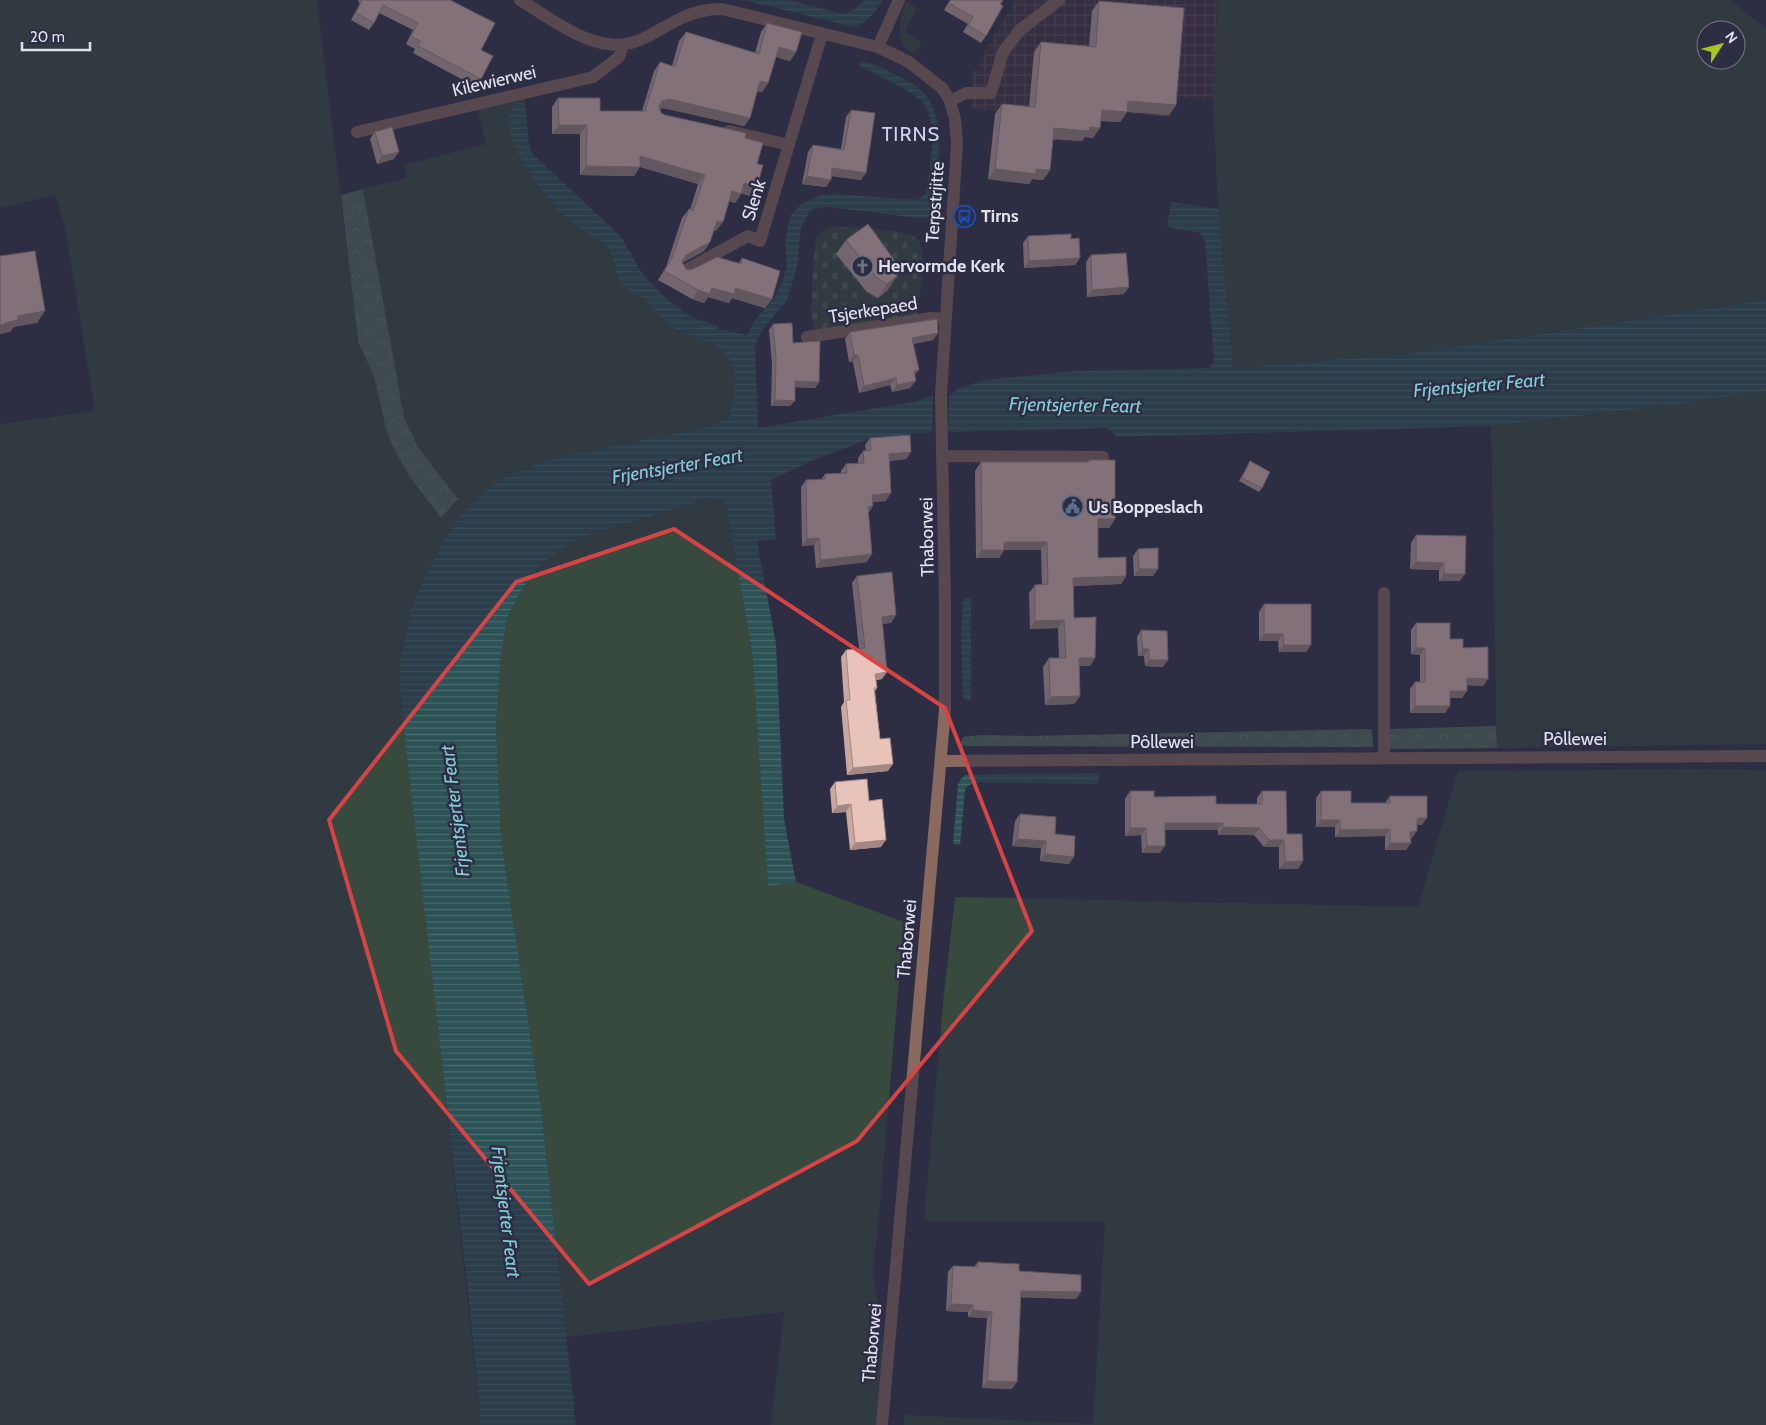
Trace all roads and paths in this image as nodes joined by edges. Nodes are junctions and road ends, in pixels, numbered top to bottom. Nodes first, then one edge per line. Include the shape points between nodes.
1 (520, 0) edge
2 (899, 0) edge
3 (1059, 0) edge
4 (723, 4) edge
5 (822, 34) junction
6 (623, 45) junction
7 (878, 47) junction
8 (950, 101) junction
9 (716, 128) edge
10 (358, 132) dead end
11 (789, 145) junction
12 (684, 272) edge
13 (944, 319) junction
14 (807, 337) dead end
15 (941, 395) joint
16 (942, 456) junction
17 (1103, 457) dead end
18 (1384, 593) dead end
19 (1766, 756) edge
20 (1384, 758) junction
21 (941, 760) junction
22 (882, 1425) edge

1 - 6 street via 587,39 607,45
2 - 7 street
3 - 8 street via 1020,30 1003,52 991,93 966,93
4 - 5 street, Terpstrjitte
4 - 6 street, Terpstrjitte
5 - 7 street, Terpstrjitte
5 - 11 street, Slenk
6 - 10 street, Kilewierwei via 619,58 593,77
7 - 8 street, Terpstrjitte via 909,62 943,89
8 - 13 street, Terpstrjitte via 957,142
9 - 11 street
11 - 12 street, Slenk via 760,241 748,236
13 - 14 street, Tsjerkepaed via 930,318
13 - 15 street, Terpstrjitte
15 - 16 street, Thaborwei
16 - 17 street
16 - 21 street, Thaborwei via 945,604
18 - 20 street
19 - 20 street, Pôllewei
20 - 21 street, Pôllewei
21 - 22 street, Thaborwei

